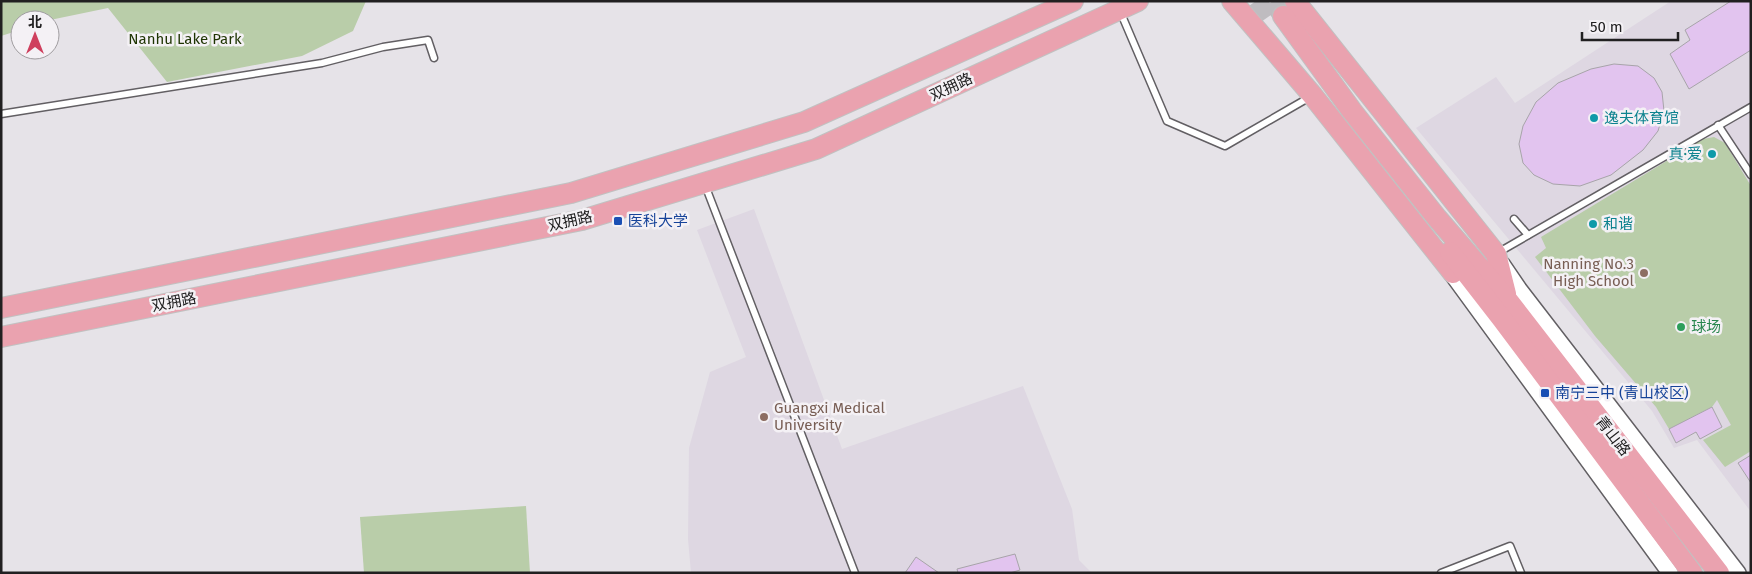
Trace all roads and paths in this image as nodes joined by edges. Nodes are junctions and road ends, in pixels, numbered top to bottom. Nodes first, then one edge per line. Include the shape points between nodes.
1 (1073, 1) edge
2 (1138, 1) edge
3 (1230, 3) edge
4 (1288, 9) edge
5 (1120, 10) junction
6 (434, 58) dead end
7 (1313, 96) junction
8 (1751, 107) edge
9 (1, 114) edge
10 (1718, 125) junction
11 (1751, 175) edge
12 (704, 183) junction
13 (1514, 219) dead end
14 (1528, 235) junction
15 (1496, 254) junction
16 (1449, 270) junction
17 (1507, 299) junction
18 (1, 308) edge
19 (1502, 319) junction
20 (1, 337) edge
21 (855, 573) edge
22 (1442, 573) edge
23 (1521, 573) edge
24 (1670, 573) edge
25 (1692, 573) edge
26 (1719, 573) edge
27 (1738, 573) edge

1 - 18 main road, 双拥路 via 804,122 571,193
2 - 5 main road, 双拥路
3 - 7 main road
4 - 15 main road
4 - 17 main road, 青山路 via 1352,111
4 - 19 main road
5 - 7 lane via 1167,121 1225,146
5 - 12 main road, 双拥路 via 816,149
6 - 9 lane via 428,40 383,47 322,63
7 - 16 main road
8 - 10 lane
10 - 11 lane
10 - 14 lane
12 - 20 main road, 双拥路 via 582,220
12 - 21 lane
13 - 14 lane
14 - 15 lane
15 - 17 main road
15 - 27 street via 1519,289
16 - 19 main road
16 - 24 street
17 - 26 main road, 青山路
19 - 25 main road, 青山路
22 - 23 lane via 1510,546

